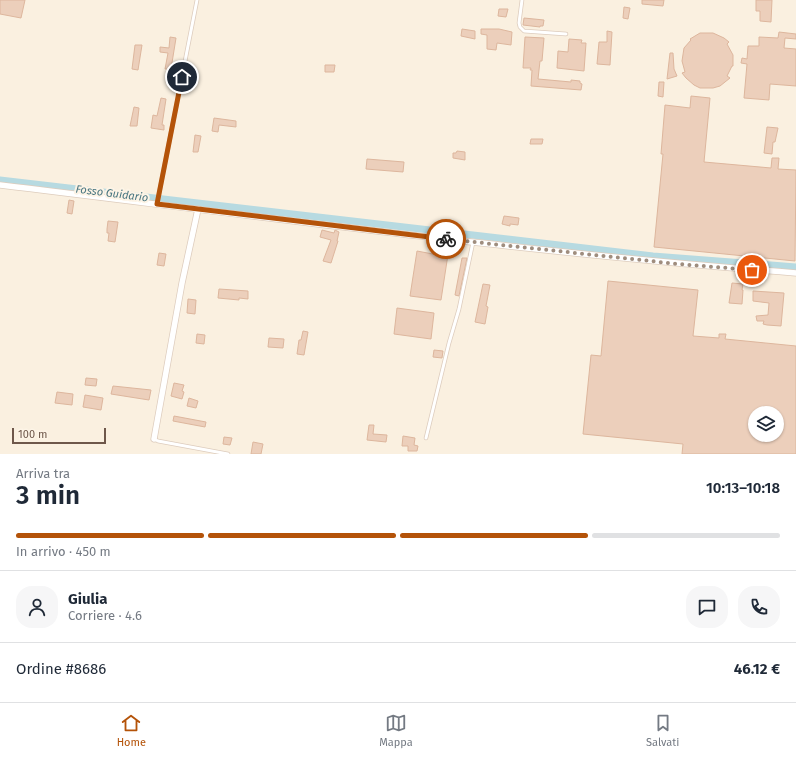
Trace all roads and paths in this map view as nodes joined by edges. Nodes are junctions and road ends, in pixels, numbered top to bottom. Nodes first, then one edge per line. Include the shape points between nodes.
1 (197, 0) edge
2 (522, 0) edge
3 (566, 34) dead end
4 (0, 185) edge
5 (157, 203) junction
6 (198, 209) junction
7 (473, 242) junction
8 (796, 273) edge
9 (426, 438) dead end
10 (154, 439) joint
11 (228, 454) edge

1 - 5 lane
2 - 3 lane via 520,27 524,31
4 - 5 street
5 - 6 street
6 - 7 street
6 - 10 street
7 - 8 street via 678,264
7 - 9 lane via 459,309
10 - 11 lane

